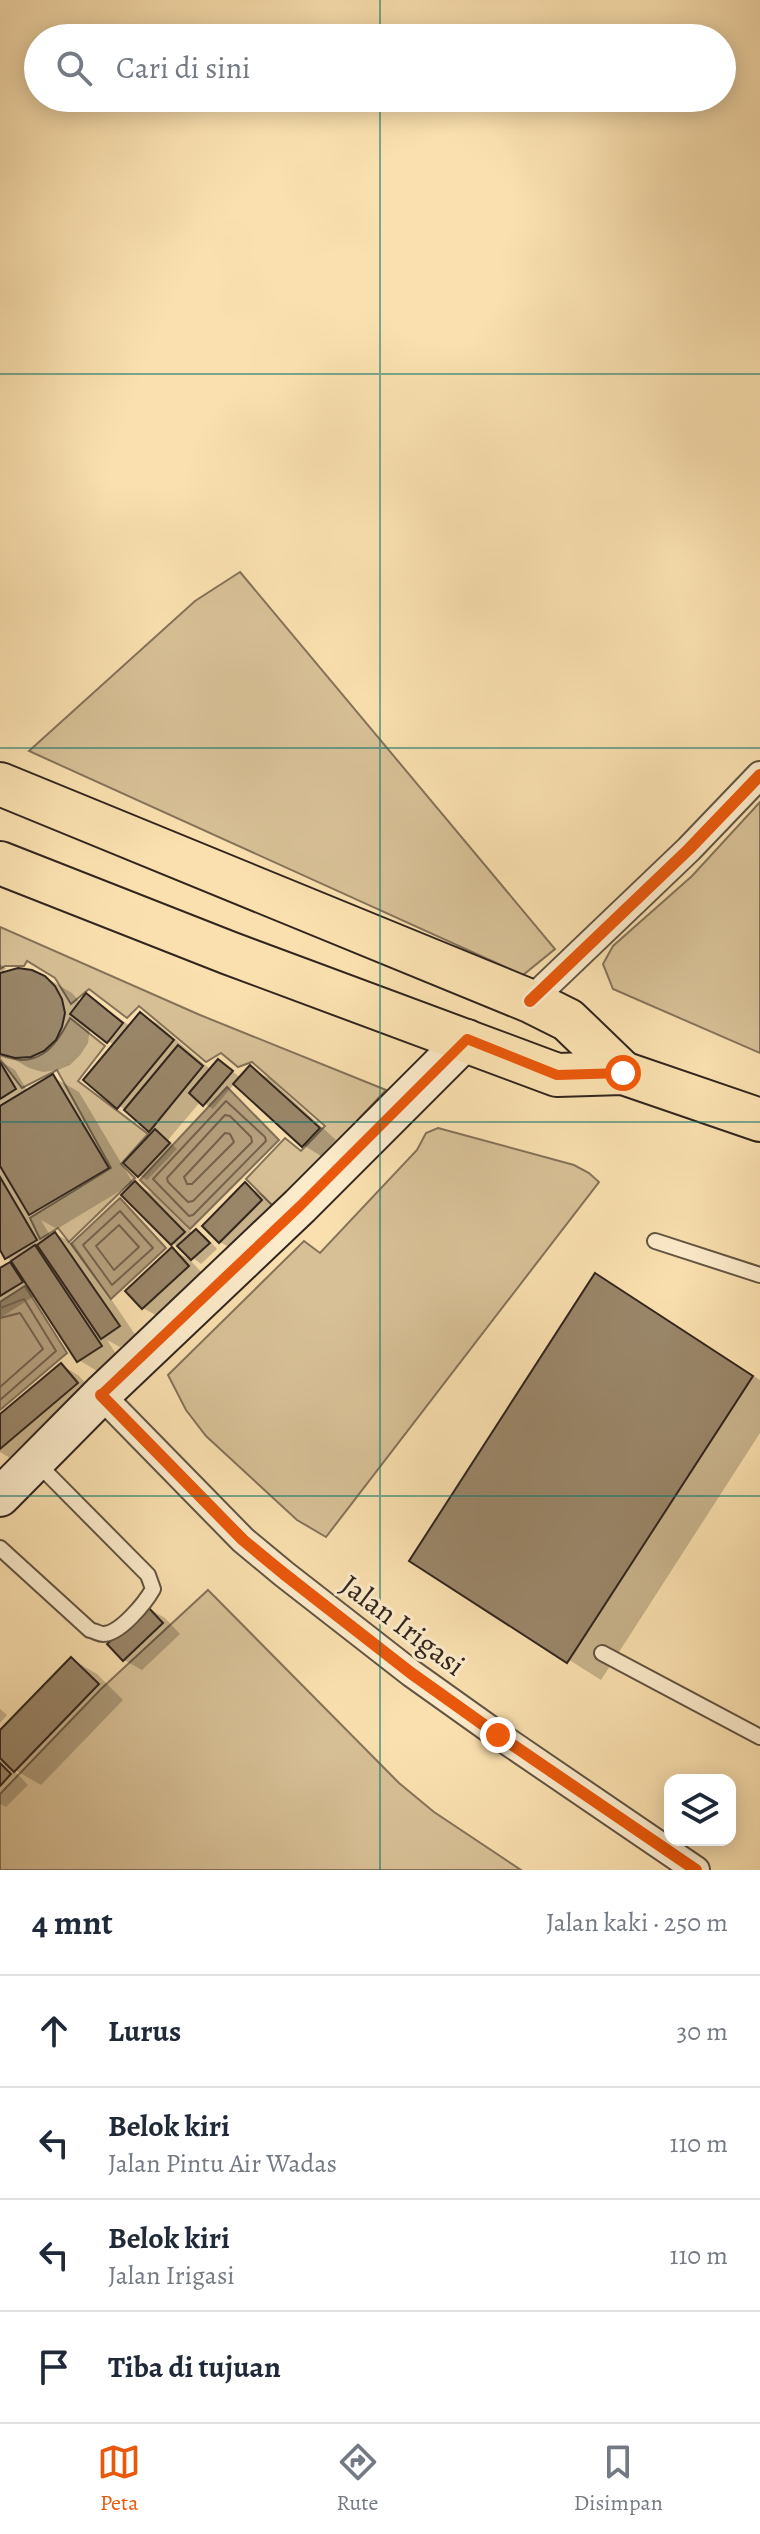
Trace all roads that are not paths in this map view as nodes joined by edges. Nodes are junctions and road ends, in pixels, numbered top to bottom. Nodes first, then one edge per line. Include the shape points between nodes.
1 (760, 775) edge
2 (0, 784) edge
3 (0, 863) edge
4 (530, 1001) junction
5 (467, 1039) junction
6 (623, 1073) junction
7 (760, 1120) edge
8 (655, 1241) dead end
9 (760, 1275) edge
10 (101, 1395) junction
11 (35, 1461) junction
12 (0, 1497) edge
13 (0, 1548) edge
14 (602, 1653) dead end
15 (760, 1737) edge
16 (696, 1870) edge

1 - 4 street
2 - 4 main road
3 - 5 main road
4 - 6 main road via 568,1020
5 - 6 main road via 557,1075
5 - 10 main road
6 - 7 main road
8 - 9 lane
10 - 11 main road
10 - 16 street, Jalan Irigasi via 243,1540 284,1574 411,1673
11 - 12 main road
11 - 13 lane via 148,1575 153,1589 131,1617 103,1634 90,1630
14 - 15 lane

